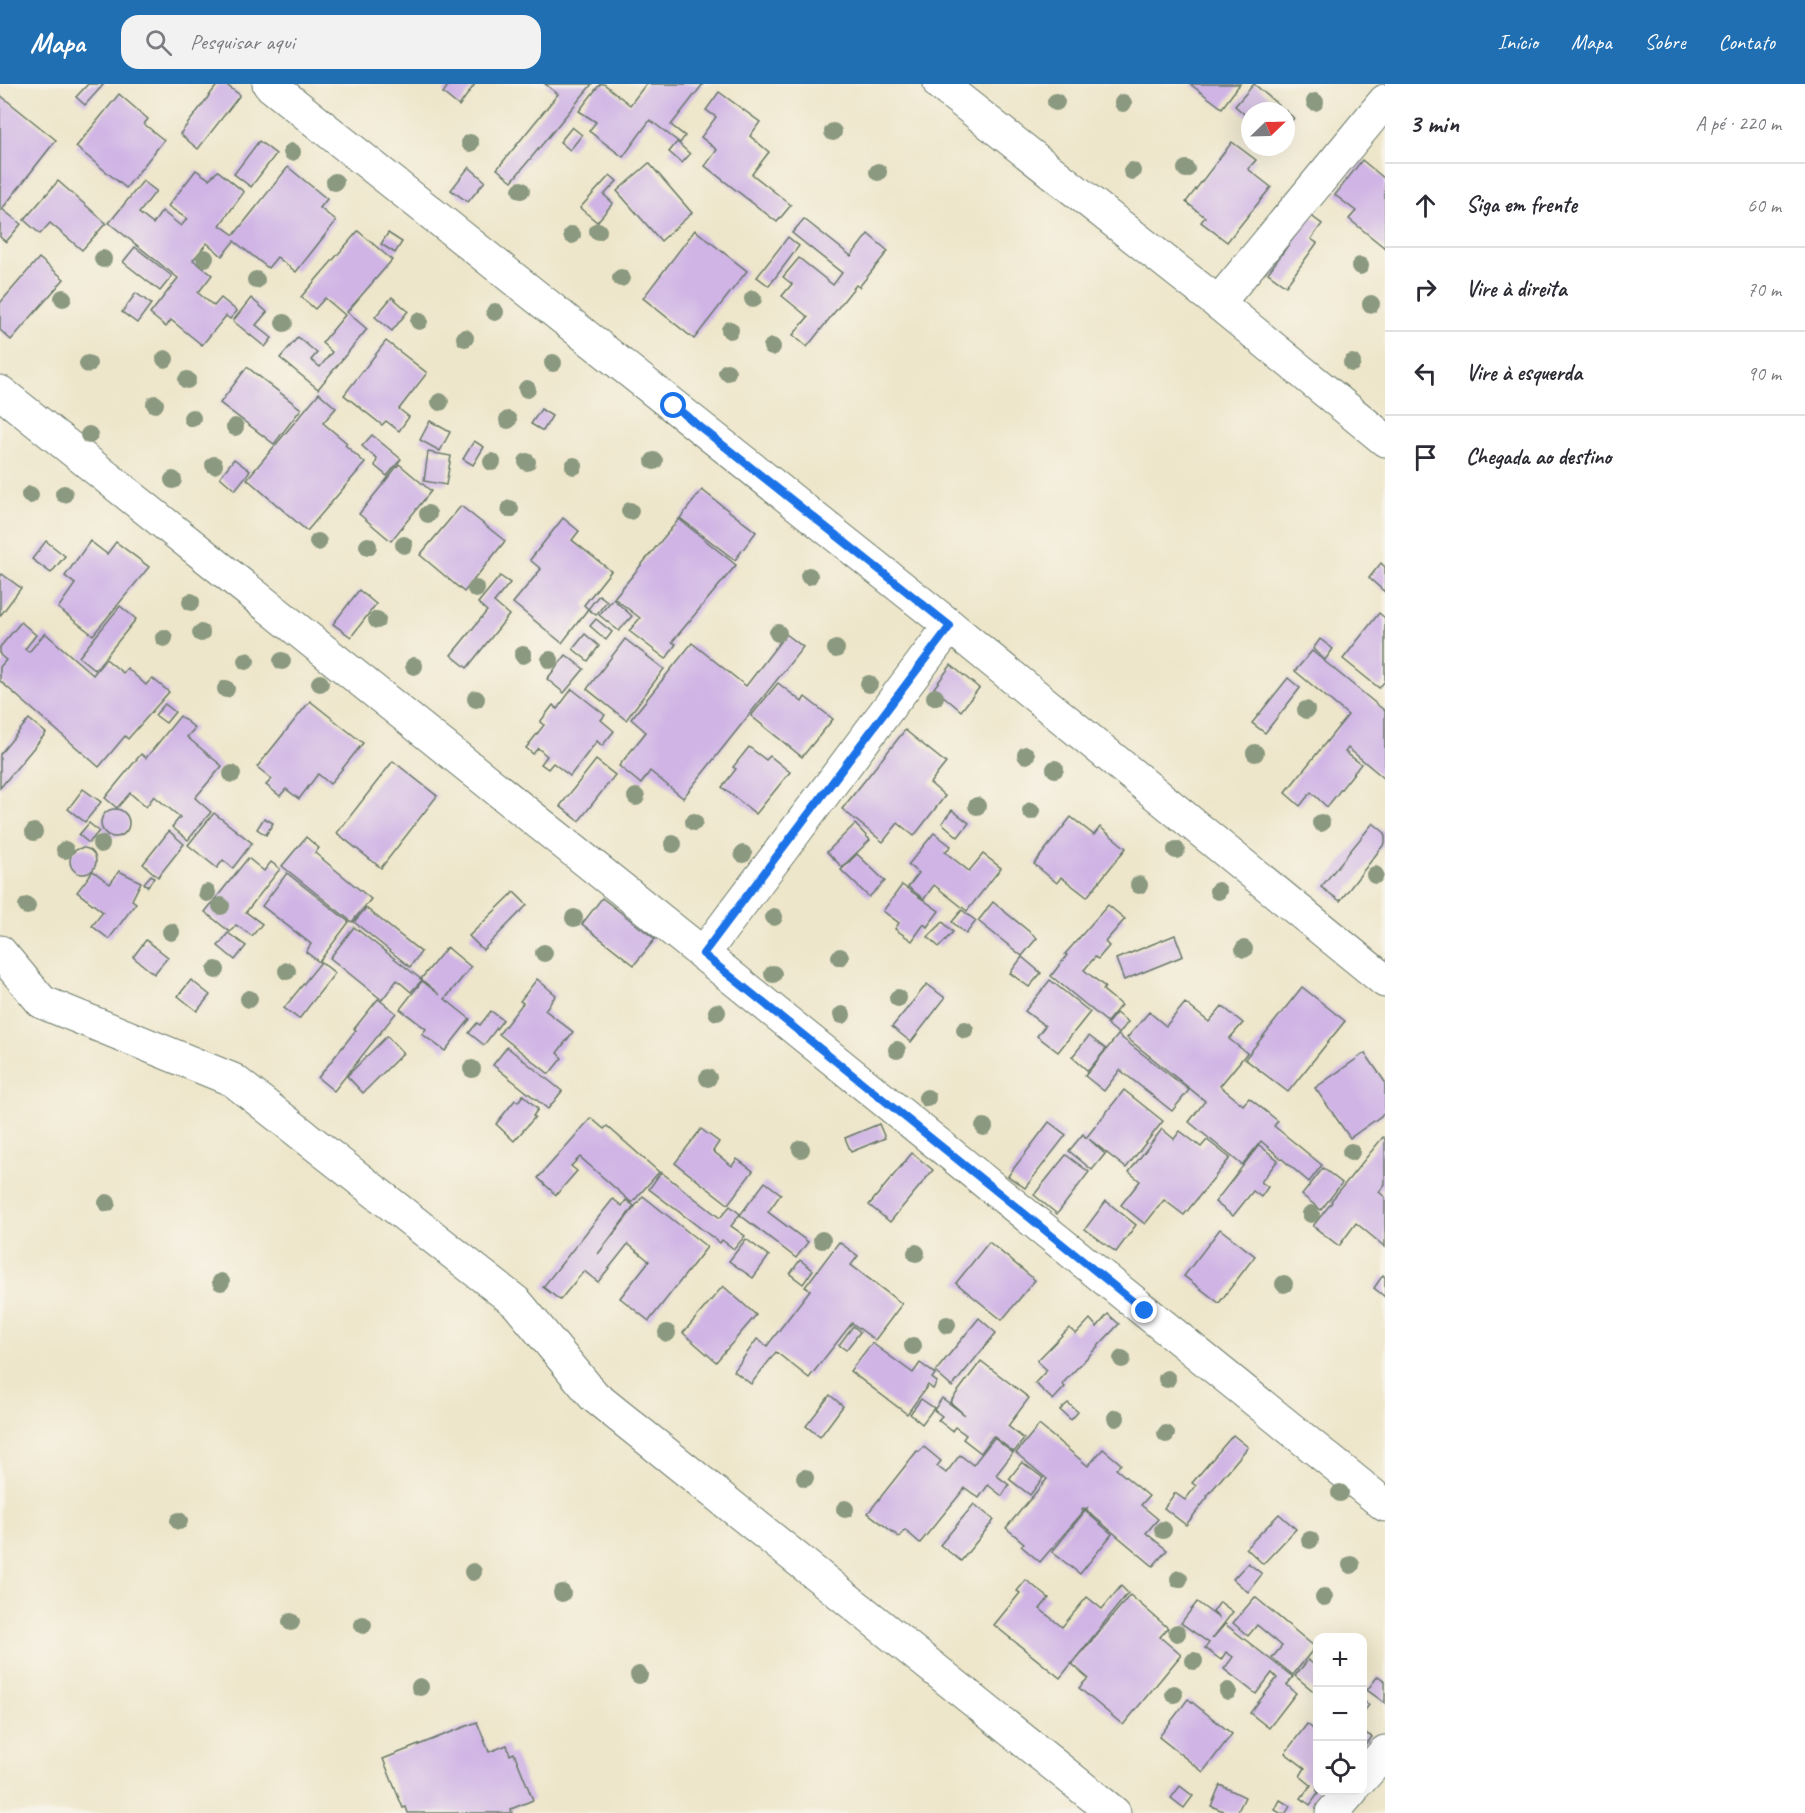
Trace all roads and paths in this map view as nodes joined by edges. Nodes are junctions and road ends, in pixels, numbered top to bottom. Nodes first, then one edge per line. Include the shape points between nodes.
1 (269, 84) edge
2 (940, 84) edge
3 (1385, 101) edge
4 (1218, 303) junction
5 (0, 392) edge
6 (1385, 440) edge
7 (950, 626) junction
8 (0, 952) edge
9 (703, 954) junction
10 (1385, 981) edge
11 (1385, 1505) edge
12 (1385, 1752) edge
13 (1367, 1772) edge
14 (1348, 1795) edge
15 (1114, 1813) edge
16 (1332, 1813) edge

1 - 7 street
2 - 4 street
3 - 4 street
4 - 6 street
5 - 9 street
7 - 9 street
7 - 10 street
8 - 15 street via 42,1002 233,1080 517,1302 594,1396
9 - 11 street
12 - 13 street
14 - 16 street

